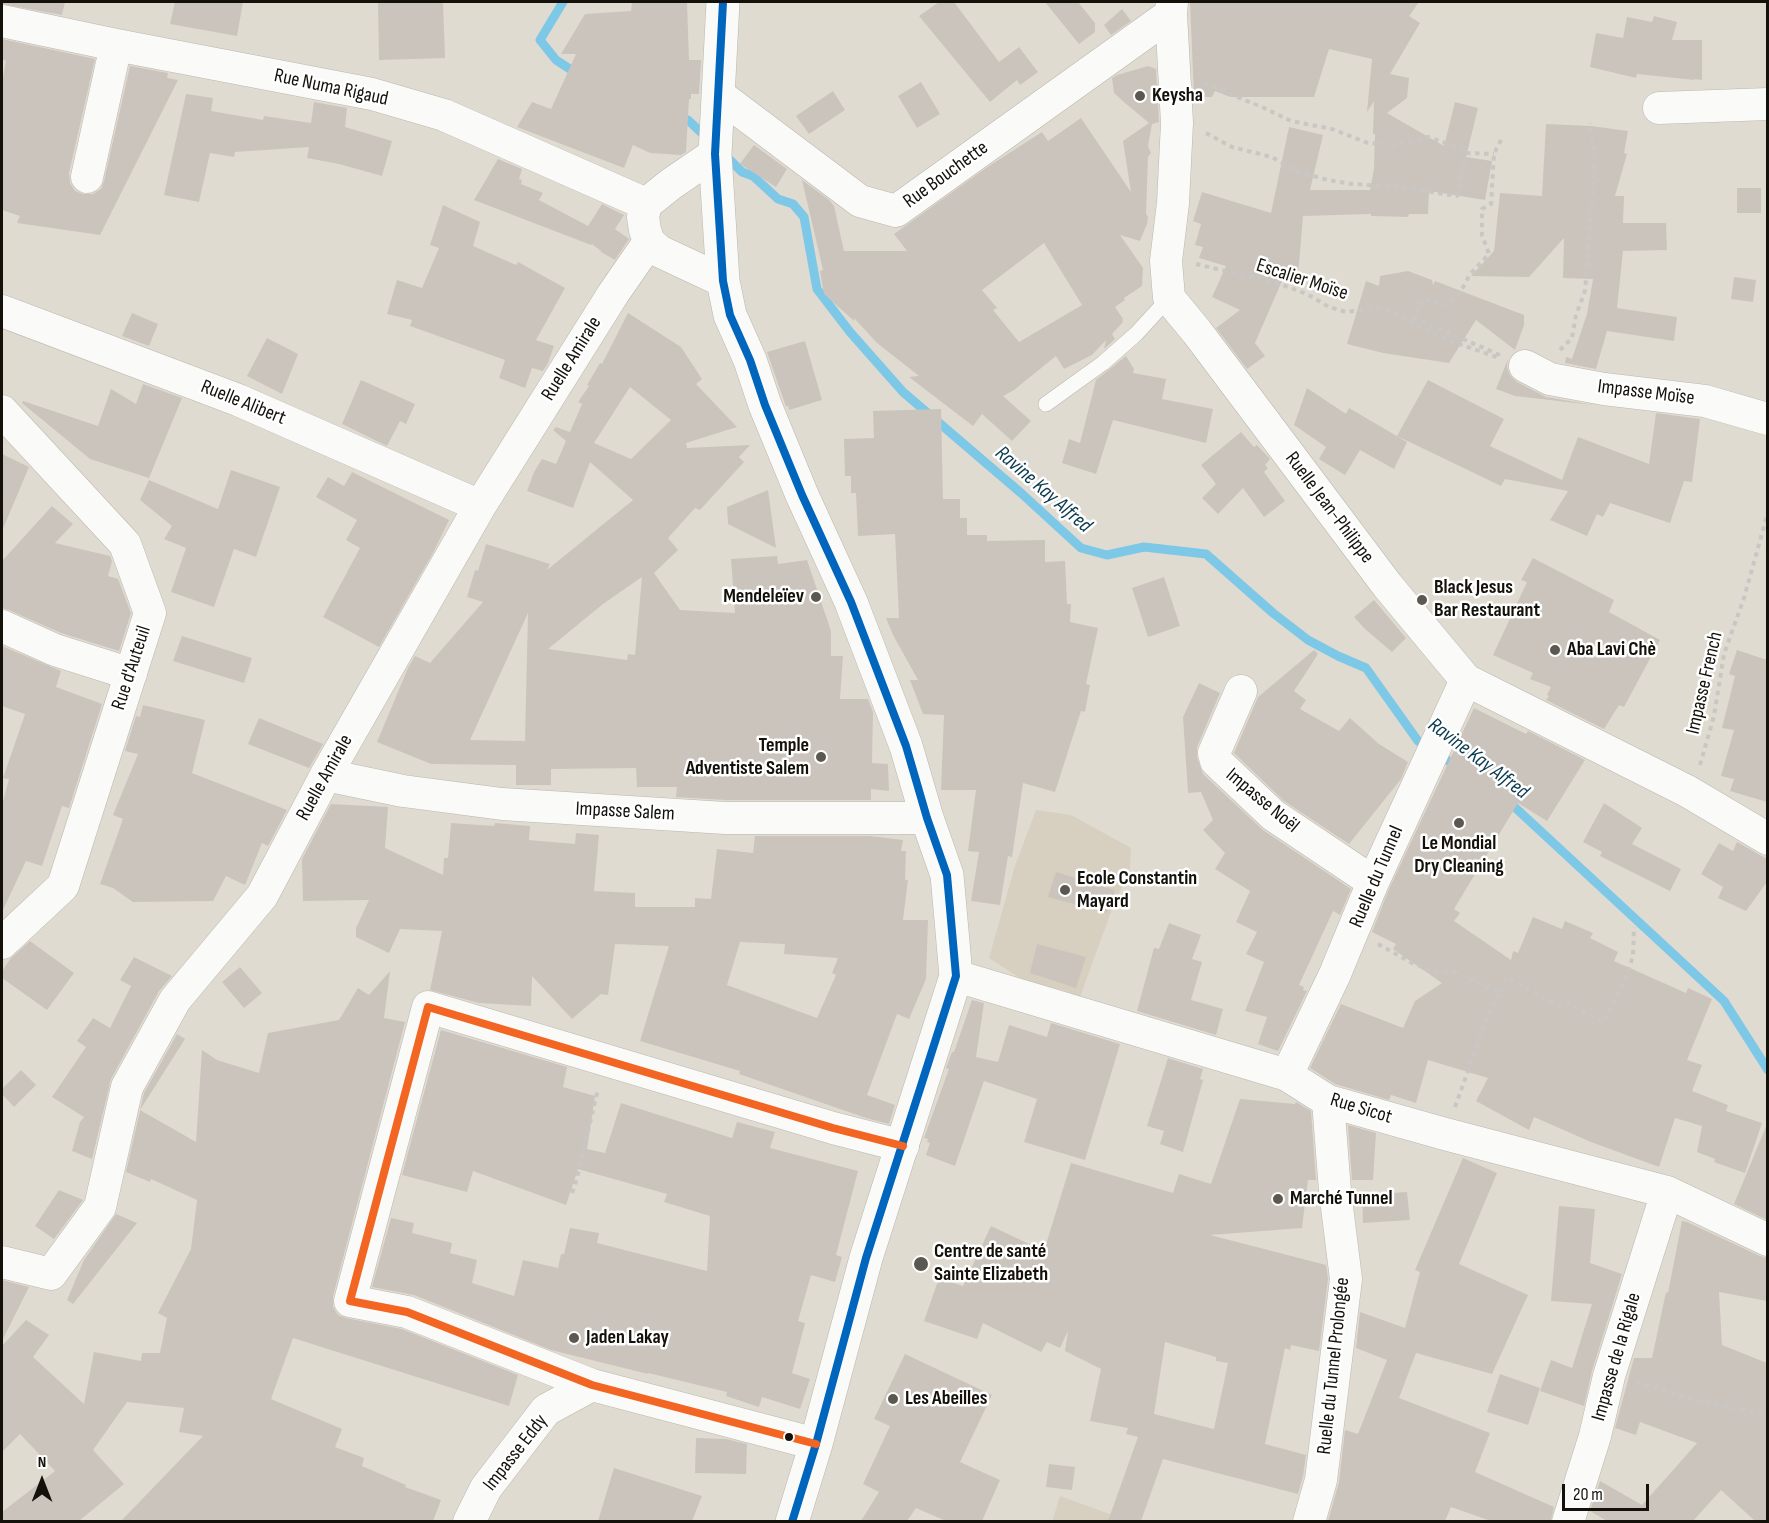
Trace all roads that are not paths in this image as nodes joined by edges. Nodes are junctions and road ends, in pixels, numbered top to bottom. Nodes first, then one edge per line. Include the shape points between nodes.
1 (723, 2) edge
2 (1172, 8) edge
3 (2, 21) edge
4 (116, 45) junction
5 (719, 95) junction
6 (1767, 104) edge
7 (1659, 108) dead end
8 (715, 154) junction
9 (87, 177) dead end
10 (646, 204) junction
11 (649, 242) junction
12 (723, 281) junction
13 (1169, 298) junction
14 (2, 311) edge
15 (1538, 372) road end
16 (1046, 404) dead end
17 (2, 411) edge
18 (1767, 420) edge
19 (480, 506) junction
20 (2, 626) edge
21 (131, 674) junction
22 (1466, 680) junction
23 (1241, 691) dead end
24 (326, 775) junction
25 (927, 818) junction
26 (1767, 839) edge
27 (1372, 882) junction
28 (2, 944) edge
29 (956, 976) junction
30 (1287, 1074) junction
31 (1328, 1101) junction
32 (903, 1146) junction
33 (1667, 1192) junction
34 (1767, 1240) edge
35 (2, 1262) edge
36 (592, 1385) junction
37 (816, 1444) junction
38 (469, 1521) edge
39 (792, 1521) edge
40 (1309, 1521) edge
41 (1568, 1521) edge

1 - 5 street
2 - 5 street, Rue Bouchette via 896,211 860,201
2 - 13 street via 1177,123 1166,261
3 - 4 street, Rue Numa Rigaud
4 - 9 street
4 - 10 street, Rue Numa Rigaud via 372,94 434,112
5 - 8 street
6 - 7 street
8 - 10 street
8 - 12 street
10 - 11 street via 643,217
11 - 12 street via 659,251
11 - 19 street, Ruelle Amirale
12 - 25 street via 730,315 765,405 851,602 906,746
13 - 16 lane via 1112,356
13 - 22 street, Ruelle Jean-Philippe via 1387,585
14 - 19 street, Ruelle Alibert via 238,400
15 - 18 street, Impasse Moïse via 1604,389 1705,401
17 - 21 street, Rue d'Auteuil via 125,544 150,613
19 - 24 street, Ruelle Amirale
20 - 21 street via 56,650
21 - 28 street, Rue d'Auteuil via 63,886
22 - 26 street, Ruelle Jean-Philippe via 1687,791
22 - 27 street, Ruelle du Tunnel
23 - 27 street, Impasse Noël via 1214,753 1216,761 1273,814
24 - 25 street, Impasse Salem via 402,791 502,804 725,818
24 - 35 street, Ruelle Amirale via 262,896 175,1000 127,1086 100,1207 51,1274
25 - 29 street via 947,875
27 - 30 street, Ruelle du Tunnel via 1355,929
29 - 30 street, Rue Sicot
29 - 32 street
30 - 31 street, Rue Sicot
31 - 33 street, Rue Sicot
31 - 40 street, Ruelle du Tunnel Prolongée via 1346,1279 1321,1480
32 - 36 street via 428,1007 350,1301 407,1312
32 - 37 street via 866,1258
33 - 34 street, Rue Sicot
33 - 41 street, Impasse de la Rigale
36 - 37 street
36 - 38 street, Impasse Eddy via 546,1410 486,1488
37 - 39 street

